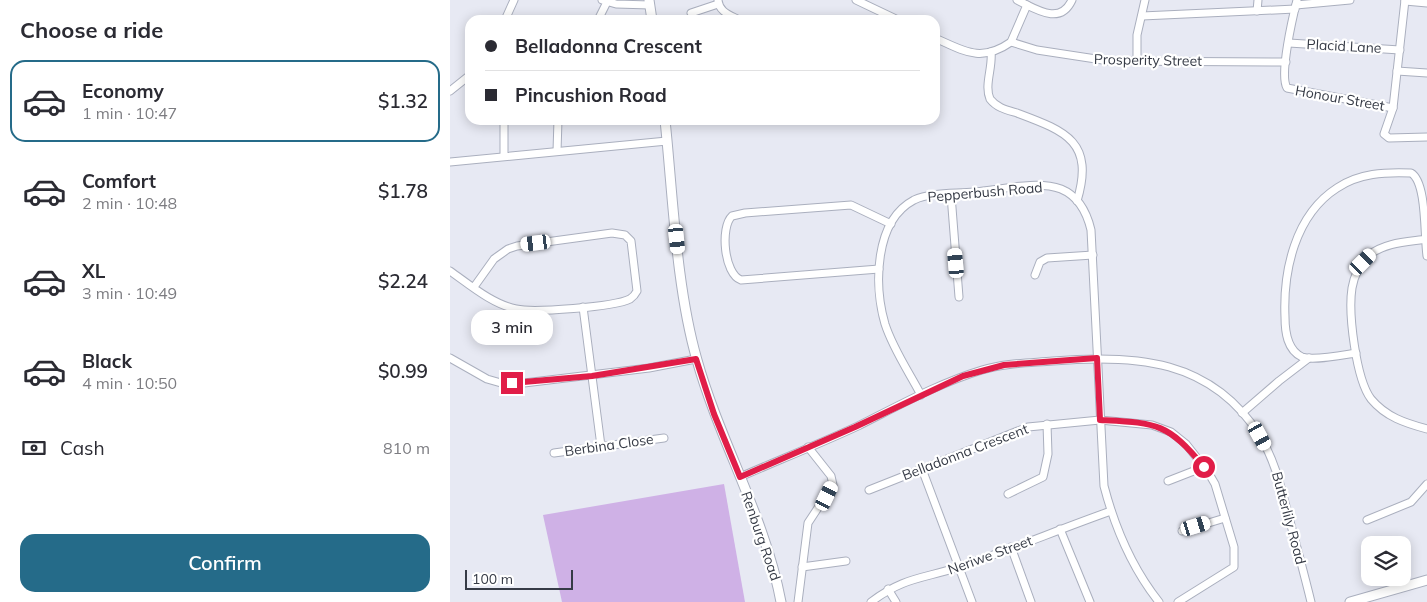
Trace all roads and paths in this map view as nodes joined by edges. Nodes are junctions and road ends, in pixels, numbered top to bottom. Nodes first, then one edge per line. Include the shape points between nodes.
1 (514, 0) edge
2 (856, 0) edge
3 (1017, 0) edge
4 (1072, 0) edge
5 (1144, 0) edge
6 (1258, 0) edge
7 (1350, 0) edge
8 (604, 1) edge
9 (1405, 1) edge
10 (650, 2) edge
11 (718, 2) edge
12 (1427, 3) edge
13 (1027, 5) junction
14 (1296, 5) edge
15 (1257, 11) junction
16 (691, 13) dead end
17 (507, 15) edge
18 (600, 15) edge
19 (651, 15) edge
20 (730, 15) edge
21 (888, 15) edge
22 (1142, 16) junction
23 (940, 41) edge
24 (1011, 42) junction
25 (1289, 43) junction
26 (1400, 50) junction
27 (992, 52) junction
28 (1137, 61) junction
29 (1286, 62) junction
30 (1397, 71) junction
31 (1427, 73) edge
32 (465, 79) edge
33 (450, 91) edge
34 (1393, 108) junction
35 (504, 125) edge
36 (558, 125) edge
37 (666, 125) edge
38 (1427, 137) edge
39 (667, 140) junction
40 (557, 151) junction
41 (504, 156) junction
42 (450, 162) edge
43 (951, 194) junction
44 (1077, 201) junction
45 (891, 224) junction
46 (1426, 239) edge
47 (1093, 255) junction
48 (1427, 256) edge
49 (878, 269) junction
50 (450, 271) edge
51 (1035, 276) dead end
52 (474, 287) junction
53 (959, 297) dead end
54 (583, 307) junction
55 (1356, 353) junction
56 (450, 358) edge
57 (1097, 358) junction
58 (1309, 358) junction
59 (696, 359) junction
60 (592, 376) junction
61 (921, 395) junction
62 (1242, 413) junction
63 (1100, 420) junction
64 (1047, 424) junction
65 (1427, 429) edge
66 (664, 438) dead end
67 (601, 446) junction
68 (808, 448) junction
69 (554, 453) dead end
70 (1204, 467) junction
71 (922, 468) junction
72 (740, 477) junction
73 (1168, 481) dead end
74 (1427, 484) edge
75 (869, 490) dead end
76 (1008, 494) dead end
77 (1111, 511) junction
78 (1224, 518) junction
79 (1367, 520) dead end
80 (1060, 529) junction
81 (1182, 530) dead end
82 (1011, 547) junction
83 (846, 561) dead end
84 (802, 567) junction
85 (960, 567) junction
86 (1426, 581) edge
87 (888, 589) junction
88 (781, 602) edge
89 (798, 602) edge
90 (871, 602) edge
91 (896, 602) edge
92 (972, 602) edge
93 (1031, 602) edge
94 (1090, 602) edge
95 (1159, 602) edge
96 (1178, 602) edge
97 (1312, 602) edge
98 (1350, 602) edge

1 - 17 street
2 - 21 street
3 - 13 street
4 - 13 street via 1061,14 1048,14
5 - 22 street
6 - 15 street
7 - 14 street
8 - 10 street
8 - 18 street
9 - 12 street
9 - 26 street
10 - 19 street
11 - 16 street
11 - 20 street
13 - 24 street
14 - 15 street
14 - 25 street, Honour Street
15 - 22 street
22 - 28 street via 1137,35
23 - 27 street via 972,54
24 - 27 street
24 - 28 street, Prosperity Street via 1082,58
25 - 26 street, Placid Lane
25 - 29 street, Honour Street
26 - 30 street
27 - 44 street via 990,99 999,107 1058,129 1076,148 1082,162
28 - 29 street, Prosperity Street
29 - 34 street, Honour Street via 1284,83 1291,90
30 - 31 street
30 - 34 street
32 - 33 street
34 - 38 street via 1385,130 1386,137
35 - 41 street
36 - 40 street
37 - 39 street, Renburg Road
39 - 40 street
39 - 59 street, Renburg Road via 679,259
40 - 41 street
41 - 42 street
43 - 44 street, Pepperbush Road via 1050,186 1066,192
43 - 45 street, Pepperbush Road via 916,200 900,210
43 - 53 street
44 - 47 street via 1088,219
45 - 49 street, Pepperbush Road via 880,252
45 - 49 street via 860,208 842,206 745,212 732,216 725,228 729,270 741,280
46 - 48 street
46 - 55 street via 1382,248 1370,254 1359,268 1351,302
46 - 58 street via 1422,186 1411,173 1379,173 1356,178 1323,198 1307,219 1295,244 1284,298 1289,343 1295,352
47 - 51 street via 1047,258 1040,262
47 - 57 street
49 - 61 street, Pepperbush Road via 885,323
50 - 52 street
52 - 54 street via 499,303 516,309
52 - 54 street via 494,259 517,246 618,233 625,235 631,241 637,291 626,300
54 - 60 street
55 - 58 street
55 - 65 street via 1362,382 1382,410 1406,423
56 - 60 street via 474,374 502,383
57 - 61 street, Butterlily Road via 1004,365 963,376
57 - 62 street, Butterlily Road via 1124,358 1176,368 1198,378
57 - 63 street
58 - 62 street
59 - 60 street
59 - 72 street, Renburg Road
60 - 67 street
61 - 68 street, Butterlily Road
62 - 97 street, Butterlily Road via 1260,436 1277,472
63 - 64 street, Belladonna Crescent
63 - 70 street, Belladonna Crescent via 1152,425 1170,432 1186,444
63 - 77 street via 1104,486
64 - 71 street, Belladonna Crescent via 1011,433
64 - 76 street via 1047,459 1043,477
66 - 67 street, Berbina Close
67 - 69 street, Berbina Close
68 - 72 street, Butterlily Road
68 - 84 street via 830,476 833,485 808,523
70 - 73 street
70 - 78 street, Belladonna Crescent via 1215,484
71 - 75 street, Belladonna Crescent
71 - 85 street
72 - 88 street, Renburg Road via 765,539
74 - 79 street via 1411,502
77 - 80 street, Neriwe Street
77 - 95 street via 1136,571
78 - 81 street
78 - 96 street, Belladonna Crescent via 1234,547 1234,567
80 - 82 street, Neriwe Street
80 - 94 street
82 - 85 street, Neriwe Street
82 - 93 street
83 - 84 street
84 - 89 street
85 - 87 street, Neriwe Street via 906,580
85 - 92 street
86 - 98 street
87 - 90 street, Neriwe Street
87 - 91 street

